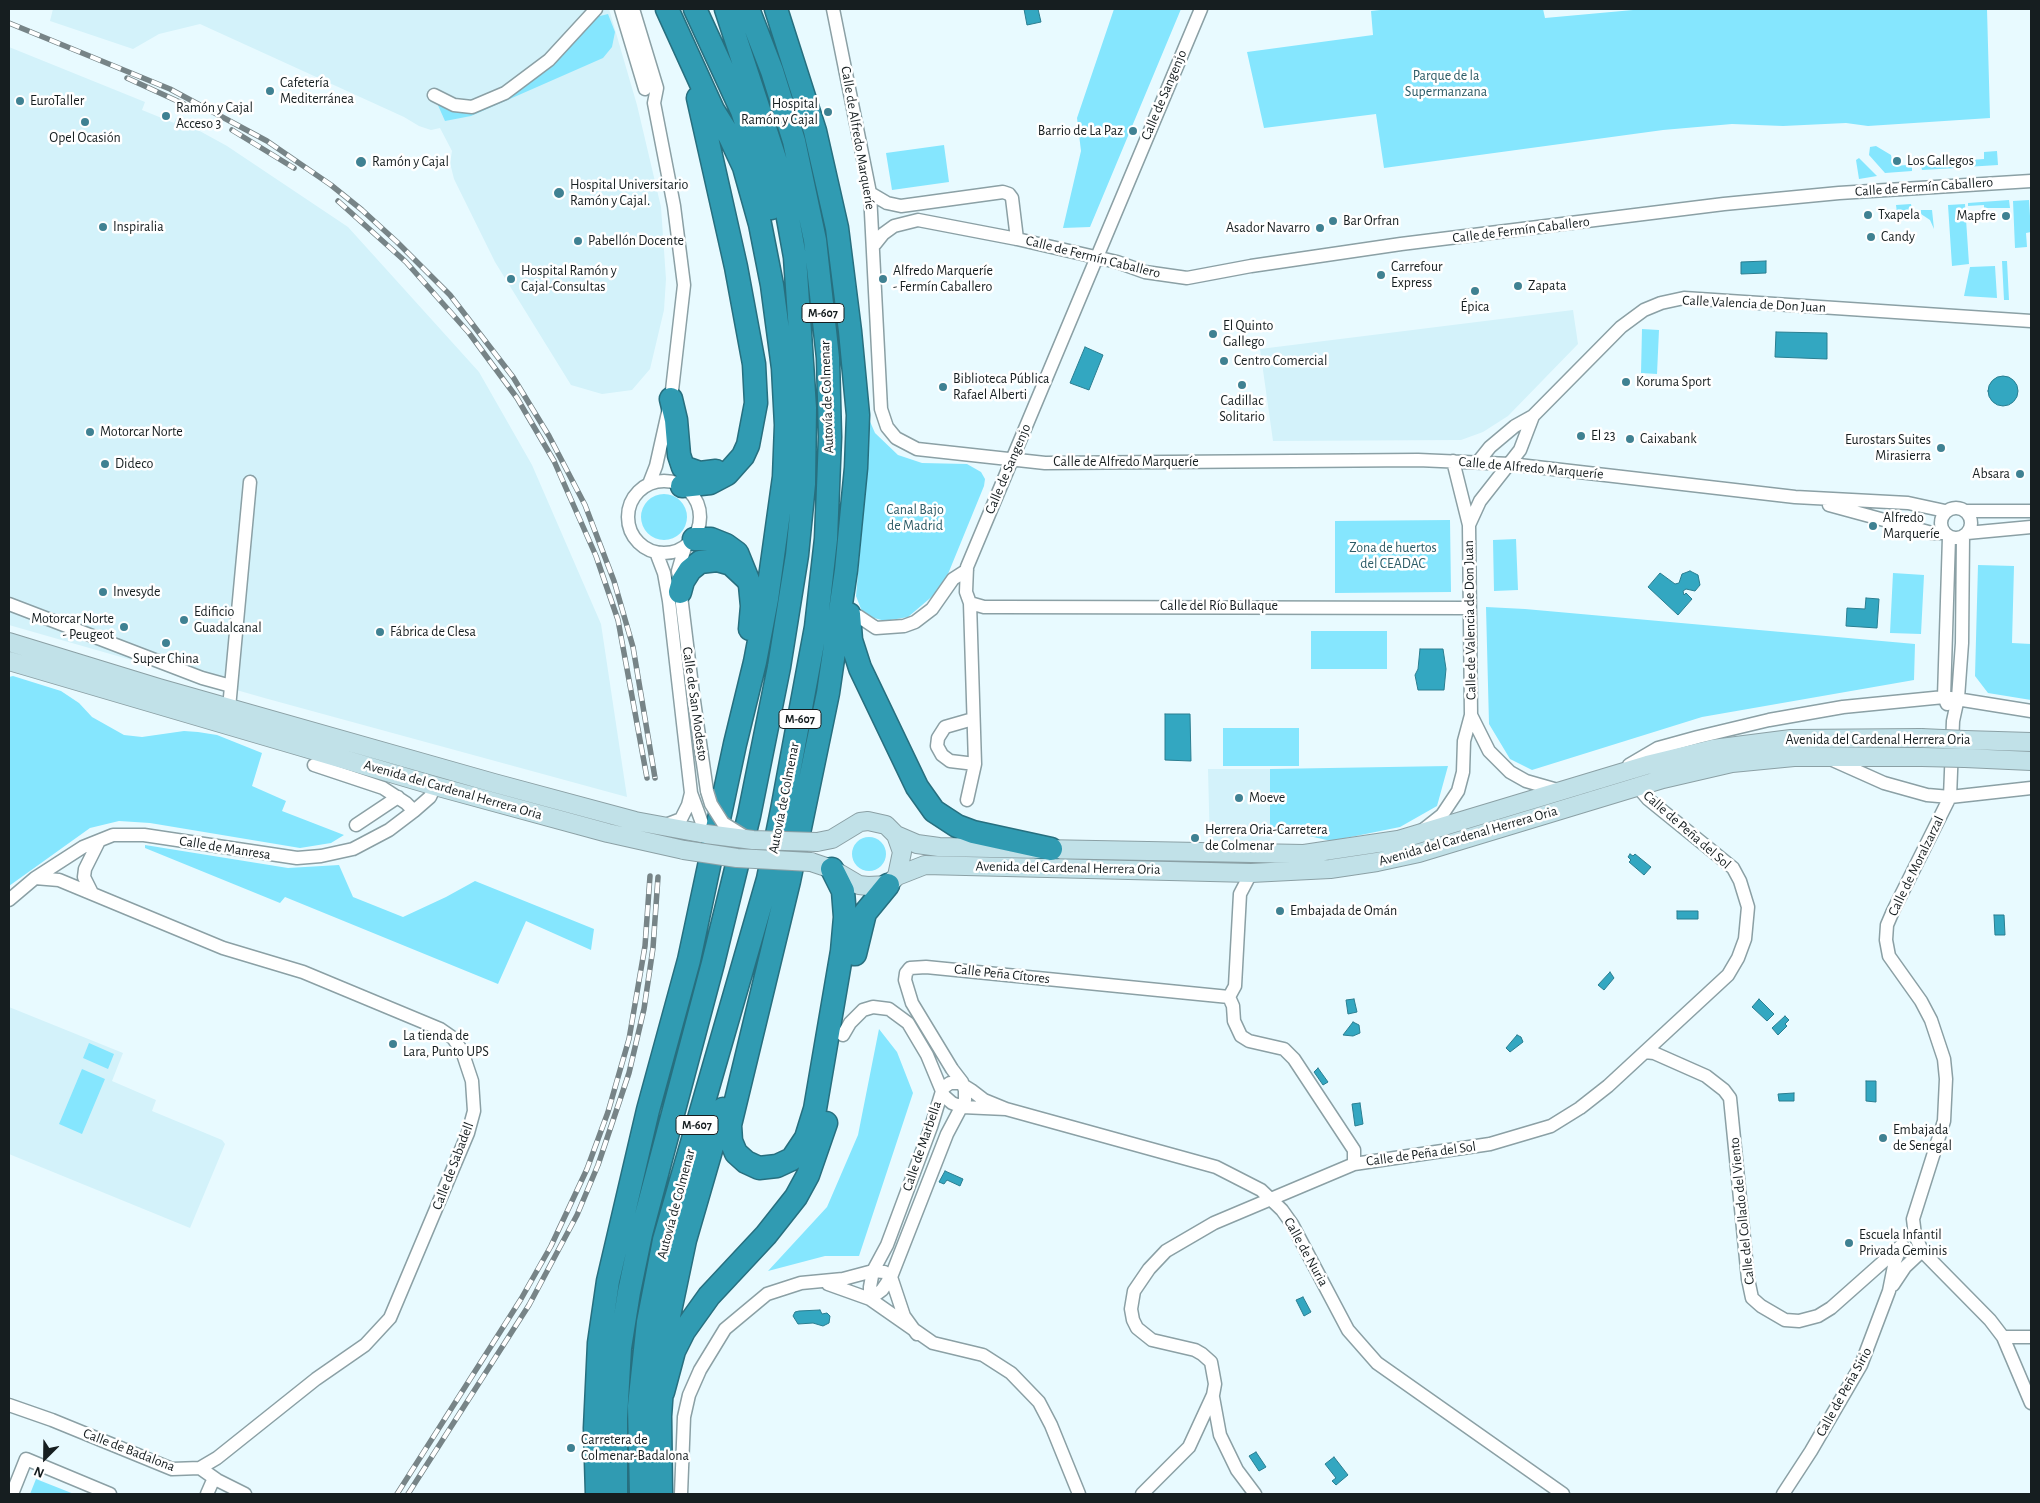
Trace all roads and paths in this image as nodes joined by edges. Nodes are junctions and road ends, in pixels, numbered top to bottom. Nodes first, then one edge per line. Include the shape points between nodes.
1 (596, 9) edge
2 (621, 9) edge
3 (633, 9) edge
4 (667, 9) edge
5 (695, 9) edge
6 (726, 9) edge
7 (748, 9) edge
8 (771, 9) edge
9 (776, 9) edge
10 (780, 9) edge
11 (833, 9) edge
12 (1201, 9) edge
13 (678, 35) junction
14 (793, 60) junction
15 (651, 89) junction
16 (434, 95) dead end
17 (2031, 181) edge
18 (870, 193) junction
19 (914, 204) junction
20 (918, 220) junction
21 (1017, 238) junction
22 (875, 244) junction
23 (1097, 258) junction
24 (800, 320) junction
25 (2031, 321) edge
26 (853, 384) junction
27 (671, 400) junction
28 (1534, 416) junction
29 (1012, 459) junction
30 (1453, 461) junction
31 (1478, 462) junction
32 (736, 464) junction
33 (1510, 464) junction
34 (856, 468) junction
35 (250, 482) dead end
36 (649, 484) junction
37 (681, 485) junction
38 (1795, 497) junction
39 (1965, 510) junction
40 (1945, 511) junction
41 (2031, 511) edge
42 (1469, 525) junction
43 (2031, 527) edge
44 (1947, 535) junction
45 (1965, 535) junction
46 (689, 543) junction
47 (656, 552) junction
48 (967, 570) junction
49 (750, 585) junction
50 (680, 592) junction
51 (970, 603) junction
52 (9, 604) edge
53 (1469, 608) junction
54 (858, 616) dead end
55 (9, 642) edge
56 (9, 661) edge
57 (231, 686) junction
58 (1944, 697) junction
59 (1958, 698) junction
60 (229, 708) junction
61 (2031, 711) edge
62 (1471, 715) junction
63 (973, 719) junction
64 (1953, 721) junction
65 (2031, 742) edge
66 (735, 744) junction
67 (1826, 757) junction
68 (2031, 760) edge
69 (314, 764) dead end
70 (975, 764) junction
71 (1609, 776) junction
72 (435, 786) junction
73 (1637, 786) junction
74 (2031, 788) edge
75 (1561, 792) junction
76 (690, 793) junction
77 (398, 797) junction
78 (1950, 797) junction
79 (966, 800) dead end
80 (782, 810) junction
81 (414, 811) junction
82 (356, 824) dead end
83 (661, 826) junction
84 (706, 834) junction
85 (896, 835) junction
86 (1415, 836) junction
87 (808, 837) junction
88 (99, 840) junction
89 (753, 840) junction
90 (1051, 849) junction
91 (738, 858) junction
92 (821, 866) junction
93 (1251, 873) junction
94 (35, 878) junction
95 (893, 880) junction
96 (92, 893) junction
97 (9, 900) edge
98 (714, 963) junction
99 (765, 972) junction
100 (1229, 997) junction
101 (843, 1035) junction
102 (1645, 1052) junction
103 (963, 1086) junction
104 (941, 1091) junction
105 (962, 1107) junction
106 (1006, 1110) junction
107 (1354, 1164) junction
108 (628, 1191) junction
109 (1271, 1198) junction
110 (1913, 1228) junction
111 (1902, 1245) junction
112 (1922, 1251) junction
113 (873, 1271) junction
114 (891, 1277) junction
115 (821, 1282) junction
116 (1889, 1291) junction
117 (870, 1299) junction
118 (916, 1334) junction
119 (2003, 1337) junction
120 (2031, 1337) edge
121 (663, 1392) junction
122 (1213, 1395) junction
123 (2031, 1403) edge
124 (9, 1405) edge
125 (200, 1468) junction
126 (214, 1478) junction
127 (12, 1494) edge
128 (110, 1494) edge
129 (207, 1494) edge
130 (245, 1494) edge
131 (597, 1494) edge
132 (616, 1494) edge
133 (641, 1494) edge
134 (661, 1494) edge
135 (681, 1494) edge
136 (1079, 1494) edge
137 (1142, 1494) edge
138 (1255, 1494) edge
139 (1563, 1494) edge
140 (1783, 1494) edge

1 - 16 street via 549,60 505,93 472,107 454,105
2 - 15 street
3 - 15 street
4 - 13 highway
5 - 24 highway via 742,111 764,176
6 - 24 highway, Autovía de Colmenar / M-607 via 780,174 795,257
7 - 80 highway, Autovía de Colmenar / M-607 via 794,142 814,240 828,358 830,436 826,540 816,627
8 - 14 highway
9 - 14 highway
10 - 14 highway
11 - 18 street, Calle de Alfredo Marqueríe
12 - 23 street, Calle de Sangenjo
13 - 32 highway via 703,115 754,364 754,424 748,444
13 - 66 highway via 713,110 741,159 753,194 772,285 784,383 785,450 780,520 755,662
14 - 26 highway via 815,131 837,228
15 - 27 street via 674,206 684,285
17 - 23 street, Calle de Fermín Caballero via 1724,204 1400,244 1187,278 1145,272
18 - 19 street, Calle de Fermín Caballero via 887,203
18 - 22 street, Calle de Alfredo Marqueríe
19 - 20 street
19 - 21 street, Calle de Fermín Caballero via 1003,192 1012,198
20 - 21 street, Calle de Fermín Caballero
20 - 22 street, Calle de Fermín Caballero via 894,226
21 - 23 street, Calle de Fermín Caballero
22 - 29 street, Calle de Alfredo Marqueríe via 880,400 887,427 896,438 917,449
23 - 29 street, Calle de Sangenjo
24 - 98 highway, Autovía de Colmenar / M-607 via 805,408 804,474 797,555 779,667 749,816
25 - 28 street, Calle Valencia de Don Juan via 1684,298 1644,310 1621,327
26 - 34 highway via 858,415
26 - 80 highway via 850,475 831,632 807,742
27 - 32 highway via 683,467 700,473 720,471
27 - 36 street
27 - 37 street via 671,452
28 - 31 street, Calle Valencia de Don Juan via 1515,426
28 - 33 street, Calle de Valencia de Don Juan via 1520,450
29 - 30 street, Calle de Alfredo Marqueríe via 1045,462
29 - 48 street, Calle de Sangenjo
30 - 31 street, Calle de Alfredo Marqueríe
30 - 42 street, Calle de Valencia de Don Juan
31 - 33 street, Calle de Alfredo Marqueríe
32 - 37 highway via 718,480
33 - 38 street, Calle de Alfredo Marqueríe
33 - 42 street, Calle de Valencia de Don Juan via 1480,501
34 - 87 highway via 839,632
34 - 90 highway via 859,504 849,611 851,640 864,676 917,787 934,811 958,826 994,838
35 - 57 street
36 - 37 street via 670,481
36 - 47 street via 635,495 628,522 638,542
37 - 46 street via 693,496 700,510 698,530
38 - 40 street, Calle de Alfredo Marqueríe via 1908,503
38 - 44 street, Calle de Alfredo Marqueríe
39 - 40 street via 1955,507
39 - 41 street
39 - 45 street via 1971,520
40 - 44 street via 1940,520
42 - 53 street, Calle de Valencia de Don Juan
43 - 45 street
44 - 45 street
44 - 58 street, Calle de Moralzarzal
45 - 59 street, Calle de Moralzarzal
46 - 47 street via 676,551
46 - 49 highway via 711,540 726,545 737,553
46 - 50 street, Calle de San Modesto via 678,571
47 - 76 street, Calle de San Modesto via 669,601
48 - 51 street, Calle de Sangenjo via 966,592
48 - 54 street via 953,579 932,609 915,622 876,628
49 - 50 highway via 731,564 717,560 700,562 690,570
49 - 66 highway via 752,606
50 - 89 street, Calle de San Modesto, bridge via 707,791 723,823
51 - 53 street, Calle del Río Bullaque via 984,607
51 - 63 street, Calle de Sangenjo
52 - 57 street via 202,678
53 - 62 street, Calle de Valencia de Don Juan
55 - 60 main road, Avenida del Cardenal Herrera Oria
56 - 72 main road, Avenida del Cardenal Herrera Oria
57 - 60 street
58 - 59 street, Avenida del Cardenal Herrera Oria
58 - 64 street, Calle de Moralzarzal
58 - 71 street, Avenida del Cardenal Herrera Oria via 1843,707 1725,730 1658,748
59 - 61 street, Avenida del Cardenal Herrera Oria
59 - 64 street, Calle de Moralzarzal
60 - 83 main road, Avenida del Cardenal Herrera Oria via 494,783
62 - 75 street, Calle de Valencia de Don Juan via 1489,751 1510,772 1526,781
62 - 86 street, Calle de Valencia de Don Juan via 1464,741 1463,772 1458,791 1442,815
63 - 70 street, Calle de Sangenjo
63 - 70 street via 945,728 937,746 950,761
64 - 78 street, Calle de Moralzarzal
65 - 71 main road, Avenida del Cardenal Herrera Oria, bridge via 1921,738 1819,738 1762,742 1686,754
66 - 108 highway via 689,960
67 - 68 main road, Avenida del Cardenal Herrera Oria, bridge
67 - 73 main road, Avenida del Cardenal Herrera Oria via 1732,763
67 - 78 street, Avenida del Cardenal Herrera Oria via 1884,783 1927,795
69 - 77 street via 383,788
70 - 79 street, Calle de Sangenjo
71 - 75 main road, Avenida del Cardenal Herrera Oria
72 - 81 street, Calle de Manresa via 430,797
72 - 91 main road, Avenida del Cardenal Herrera Oria, bridge via 608,833
73 - 93 main road, Avenida del Cardenal Herrera Oria via 1400,857 1330,868
73 - 102 street, Calle de Peña del Sol via 1648,799 1733,868 1748,906 1745,939 1728,975
74 - 78 street, Avenida del Cardenal Herrera Oria
75 - 86 main road, Avenida del Cardenal Herrera Oria
76 - 83 street, Calle de San Modesto via 681,819 669,826
76 - 84 street, Calle de San Modesto
77 - 81 street
77 - 82 street
78 - 110 street, Calle de Moralzarzal via 1893,912 1886,933 1889,956 1931,1020 1939,1041 1946,1079 1944,1121 1913,1219
80 - 133 highway, Autovía de Colmenar / M-607 via 765,888 664,1240 648,1322 639,1406
81 - 88 street, Calle de Manresa via 365,844 322,856 291,858 144,835 112,836
83 - 84 main road, Avenida del Cardenal Herrera Oria
84 - 89 main road, Avenida del Cardenal Herrera Oria, bridge
84 - 91 street, Calle de San Modesto, bridge via 717,848
85 - 87 main road, Avenida del Cardenal Herrera Oria via 886,825 868,821 854,825 832,840
85 - 90 main road, Avenida del Cardenal Herrera Oria via 923,845
85 - 95 main road via 902,852
86 - 90 main road, Avenida del Cardenal Herrera Oria via 1304,854
87 - 89 main road, Avenida del Cardenal Herrera Oria, bridge
87 - 99 highway, M-607
88 - 94 street, Calle de Manresa
88 - 96 street via 85,869 84,877
91 - 92 main road, Avenida del Cardenal Herrera Oria, bridge
92 - 95 main road, Avenida del Cardenal Herrera Oria via 859,885
92 - 99 highway via 843,891 845,917 815,1109 806,1138 792,1159 783,1165 765,1168 746,1162 736,1153 730,1125
93 - 95 main road, Avenida del Cardenal Herrera Oria via 925,865
93 - 100 street via 1240,894 1235,986
94 - 96 street, Calle de Sabadell via 59,880
94 - 97 street, Calle de Manresa
95 - 101 highway via 861,921
96 - 125 street, Calle de Sabadell via 223,948 303,972 440,1029 454,1038 462,1051 472,1081 474,1111 468,1133 390,1318 365,1345 316,1379 241,1441
98 - 108 highway via 689,1014
98 - 132 highway, Autovía de Colmenar / M-607 via 640,1234 629,1292 620,1348
99 - 121 highway, M-607 via 685,1240 665,1345
100 - 103 street, Calle Peña Cítores via 910,968 905,980 912,1003
100 - 107 street via 1241,1036 1249,1041 1284,1048 1294,1059 1354,1150
101 - 104 street via 863,1010 873,1007 889,1009 901,1016 913,1030 939,1080
101 - 121 highway via 826,1122 808,1175 766,1235 696,1312 674,1351
102 - 107 street, Calle de Peña del Sol via 1608,1086 1551,1126 1490,1144
102 - 111 street, Calle del Collado del Viento via 1706,1076 1730,1098 1748,1279 1752,1298 1761,1306 1790,1321 1818,1316
103 - 104 street, Calle de Marbella via 950,1083
103 - 105 street
103 - 106 street
104 - 105 street via 952,1103
104 - 113 street, Calle de Marbella via 931,1127 887,1244
105 - 106 street, Calle de Nuria
105 - 114 street, Calle de Marbella via 947,1134
106 - 109 street, Calle de Nuria via 1216,1167 1248,1182
107 - 109 street, Calle de Peña del Sol
108 - 131 highway via 608,1281 599,1343 595,1428
109 - 122 street, Calle de Peña del Sol via 1214,1223 1166,1251 1140,1280 1131,1300 1133,1320 1142,1333 1152,1340 1195,1350 1211,1362
109 - 139 street, Calle de Nuria via 1292,1224 1348,1330 1372,1357
110 - 111 street, Calle de Peña Sirio
110 - 112 street
111 - 116 street, Calle de Peña Sirio
112 - 116 street via 1905,1267
112 - 119 street
113 - 114 street via 884,1272
113 - 115 street
113 - 117 street, Calle de Marbella
114 - 117 street, Calle de Marbella
114 - 118 street via 904,1316
115 - 117 street
115 - 135 street via 790,1285 767,1294 725,1329 700,1370 687,1402
116 - 140 street, Calle de Peña Sirio via 1873,1340 1851,1386
117 - 118 street
118 - 136 street via 933,1343 983,1355 1025,1385 1051,1424
119 - 120 street
119 - 123 street
121 - 134 highway, M-607
122 - 137 street, Calle de Peña del Sol via 1188,1447
122 - 138 street via 1220,1435 1237,1470
124 - 125 street, Calle de Badalona via 172,1469
125 - 126 street
126 - 129 street
126 - 130 street
127 - 128 street via 26,1459

